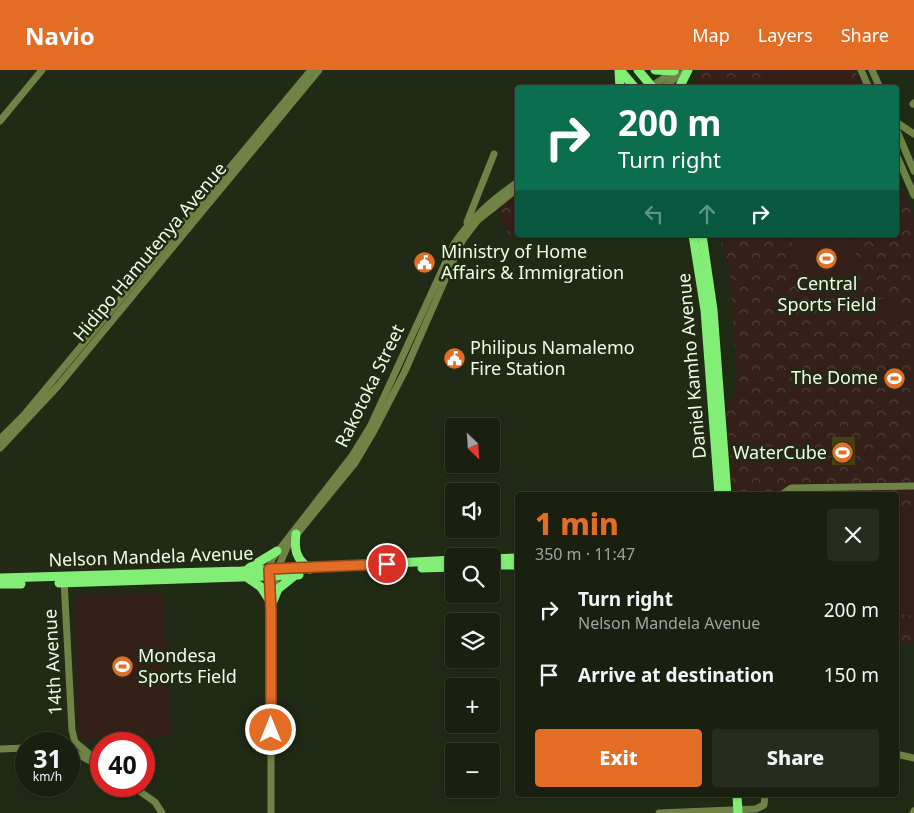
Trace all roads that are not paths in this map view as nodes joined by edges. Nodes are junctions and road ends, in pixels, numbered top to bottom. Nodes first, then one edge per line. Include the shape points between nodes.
1 (42, 70) edge
2 (311, 70) edge
3 (319, 70) edge
4 (619, 70) edge
5 (638, 70) edge
6 (655, 70) edge
7 (675, 70) edge
8 (687, 70) edge
9 (862, 70) edge
10 (872, 70) edge
11 (620, 85) edge
12 (632, 85) edge
13 (649, 85) edge
14 (654, 85) edge
15 (666, 85) edge
16 (680, 85) edge
17 (868, 85) edge
18 (879, 85) edge
19 (0, 121) edge
20 (899, 124) edge
21 (914, 134) edge
22 (899, 135) edge
23 (494, 154) dead end
24 (899, 154) edge
25 (899, 160) edge
26 (912, 160) edge
27 (914, 171) edge
28 (906, 176) junction
29 (515, 184) edge
30 (515, 190) edge
31 (914, 195) edge
32 (466, 225) junction
33 (693, 237) edge
34 (702, 237) edge
35 (0, 439) edge
36 (0, 448) edge
37 (914, 486) edge
38 (719, 492) edge
39 (726, 492) edge
40 (785, 492) edge
41 (296, 534) junction
42 (277, 551) junction
43 (515, 558) edge
44 (500, 559) edge
45 (445, 561) edge
46 (500, 565) edge
47 (515, 565) edge
48 (445, 567) edge
49 (310, 569) junction
50 (272, 573) junction
51 (245, 574) junction
52 (297, 575) junction
53 (0, 578) edge
54 (64, 580) junction
55 (0, 584) edge
56 (272, 601) junction
57 (15, 748) edge
58 (0, 749) edge
59 (90, 755) edge
60 (899, 755) edge
61 (914, 758) edge
62 (148, 797) edge
63 (737, 797) edge
64 (765, 797) edge
65 (738, 811) edge
66 (162, 813) edge
67 (271, 813) edge
68 (659, 813) edge

1 - 19 street
2 - 35 street, Hidipo Hamutenya Avenue via 30,408
3 - 36 street, Hidipo Hamutenya Avenue via 58,386
4 - 11 main road
4 - 12 main road
5 - 13 main road
6 - 7 main road
7 - 14 street
8 - 15 street
8 - 16 main road
9 - 17 street
10 - 18 street
20 - 21 street
22 - 26 street
23 - 32 street
24 - 26 street
25 - 28 street
26 - 27 street
26 - 28 street
28 - 31 street
29 - 32 street, Rakotoka Street via 487,204
30 - 41 street, Rakotoka Street via 478,220 462,241 374,431 355,463
32 - 42 street, Rakotoka Street via 454,244 367,433
33 - 38 main road, Daniel Kamho Avenue via 705,310
34 - 39 main road, Daniel Kamho Avenue via 713,310
37 - 40 street via 791,488
41 - 49 main road via 296,553
41 - 50 street, Rakotoka Street
42 - 50 street, Rakotoka Street
42 - 51 main road
43 - 44 main road
45 - 49 main road, Nelson Mandela Avenue
46 - 47 main road
48 - 52 main road, Nelson Mandela Avenue
49 - 50 main road, Nelson Mandela Avenue
50 - 51 main road, Nelson Mandela Avenue
50 - 52 main road, Nelson Mandela Avenue
50 - 56 street, Rakotoka Street
51 - 54 main road, Nelson Mandela Avenue
51 - 56 main road
52 - 56 main road via 282,584
53 - 54 main road, Nelson Mandela Avenue
54 - 55 main road, Nelson Mandela Avenue
54 - 59 street, 14th Avenue via 72,730 75,742
56 - 67 street, Rakotoka Street
57 - 58 street
60 - 61 street
62 - 66 street
63 - 65 main road
64 - 65 street via 766,802 761,807
65 - 68 street

